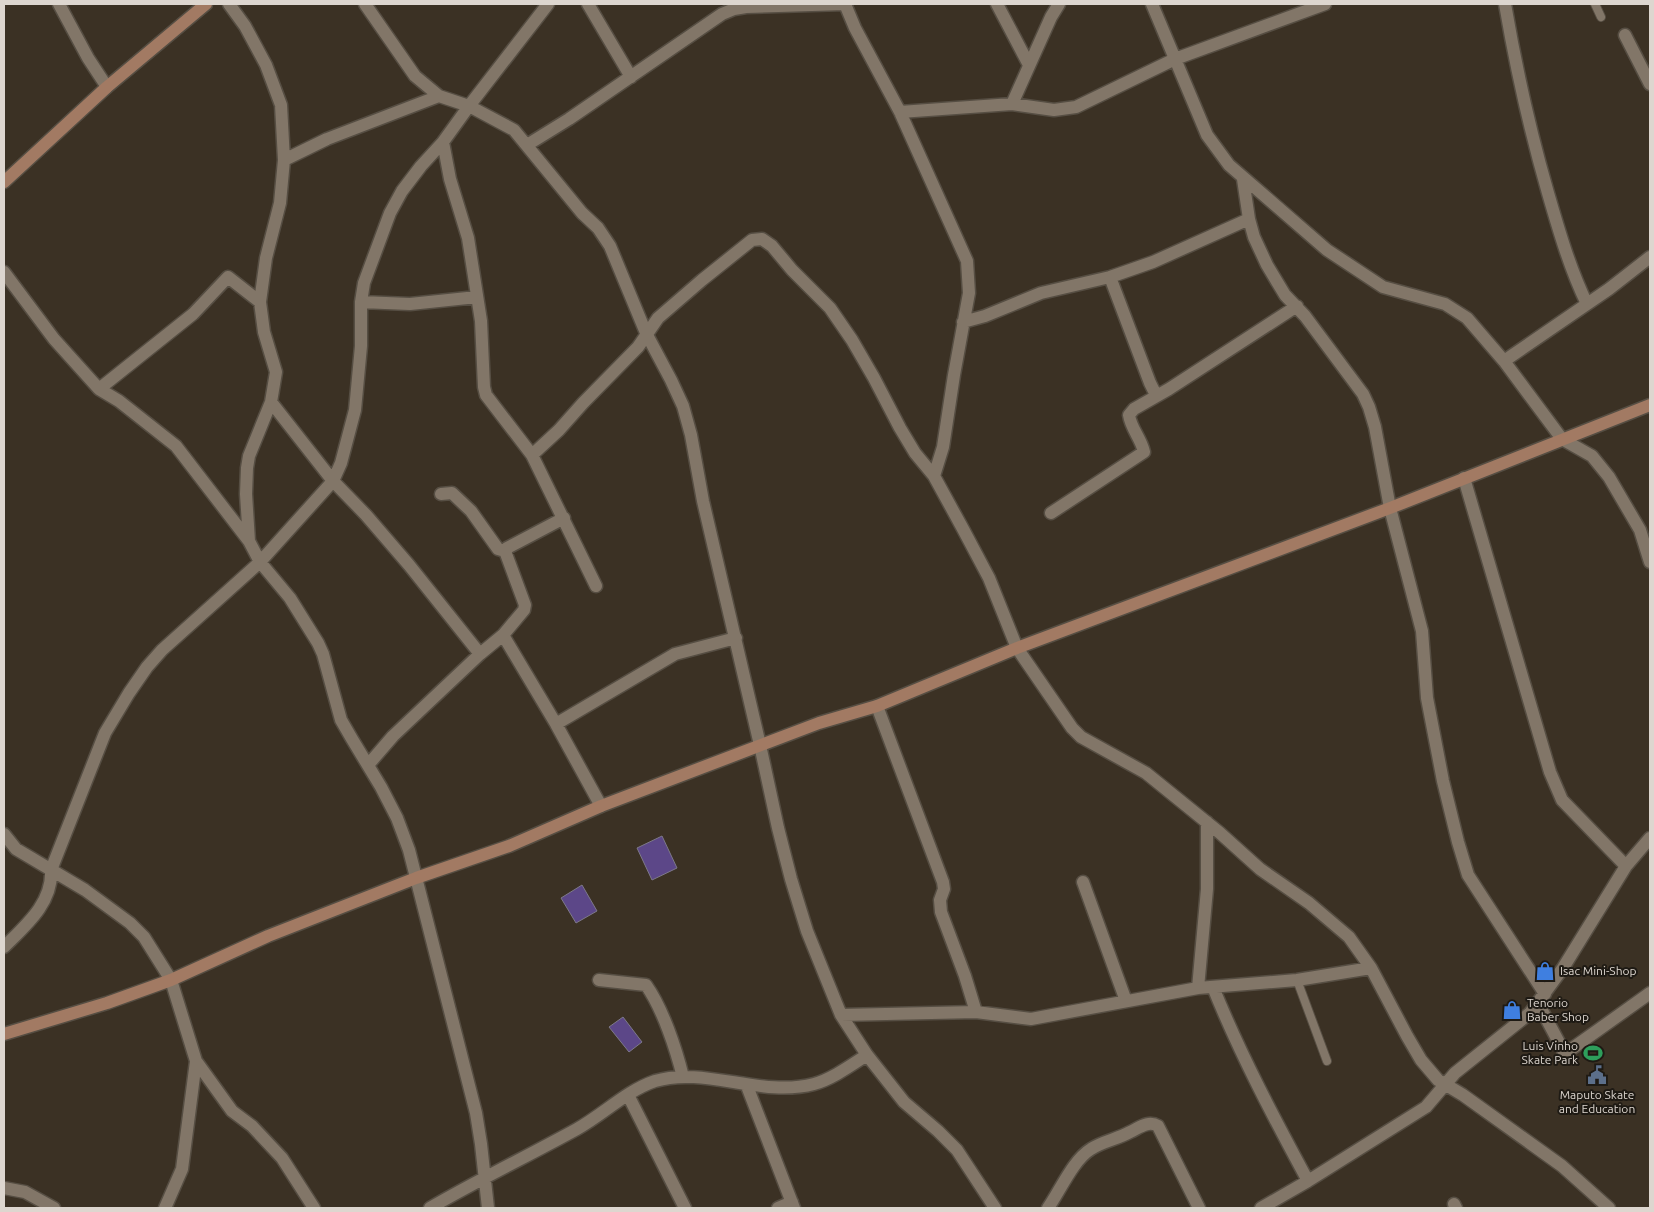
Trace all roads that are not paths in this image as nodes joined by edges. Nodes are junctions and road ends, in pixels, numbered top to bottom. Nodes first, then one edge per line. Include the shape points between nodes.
1 (59, 4) edge
2 (206, 4) edge
3 (229, 4) edge
4 (365, 4) edge
5 (548, 4) edge
6 (588, 4) edge
7 (845, 4) edge
8 (997, 4) edge
9 (1059, 4) edge
10 (1152, 4) edge
11 (1325, 4) edge
12 (1505, 4) edge
13 (1595, 4) edge
14 (1311, 6) edge
15 (1601, 17) dead end
16 (1625, 35) dead end
17 (1175, 59) junction
18 (1029, 65) junction
19 (631, 77) junction
20 (1650, 84) edge
21 (107, 87) junction
22 (439, 96) junction
23 (1012, 104) junction
24 (469, 106) junction
25 (900, 112) junction
26 (443, 142) junction
27 (527, 145) junction
28 (284, 160) junction
29 (1243, 179) junction
30 (4, 182) edge
31 (1250, 219) junction
32 (1650, 257) edge
33 (4, 272) edge
34 (1110, 277) junction
35 (477, 297) junction
36 (260, 302) junction
37 (361, 302) junction
38 (1588, 304) junction
39 (1297, 306) junction
40 (963, 322) junction
41 (646, 333) junction
42 (1504, 361) junction
43 (99, 389) junction
44 (1156, 395) junction
45 (271, 402) junction
46 (1650, 404) edge
47 (1562, 439) junction
48 (532, 455) junction
49 (934, 476) junction
50 (1464, 478) junction
51 (333, 481) junction
52 (441, 494) dead end
53 (1390, 508) junction
54 (1051, 513) dead end
55 (564, 518) junction
56 (249, 541) junction
57 (505, 551) junction
58 (260, 562) junction
59 (1650, 562) edge
60 (596, 586) dead end
61 (502, 635) junction
62 (736, 638) junction
63 (1017, 648) junction
64 (480, 654) junction
65 (876, 706) junction
66 (556, 724) junction
67 (760, 745) junction
68 (368, 765) junction
69 (601, 806) junction
70 (1207, 822) junction
71 (4, 834) edge
72 (1650, 838) edge
73 (1626, 866) junction
74 (51, 870) junction
75 (416, 878) junction
76 (1083, 882) dead end
77 (4, 947) edge
78 (1371, 968) junction
79 (171, 980) junction
80 (599, 980) dead end
81 (1297, 980) junction
82 (1213, 986) junction
83 (1198, 988) junction
84 (1650, 993) edge
85 (1542, 999) junction
86 (1126, 1001) junction
87 (976, 1012) junction
88 (842, 1015) junction
89 (4, 1034) edge
90 (867, 1056) junction
91 (1326, 1061) dead end
92 (196, 1062) junction
93 (683, 1077) junction
94 (1445, 1084) junction
95 (747, 1086) junction
96 (628, 1095) junction
97 (485, 1176) junction
98 (1308, 1181) junction
99 (4, 1188) edge
100 (793, 1205) edge
101 (1268, 1206) edge
102 (54, 1208) edge
103 (165, 1208) edge
104 (314, 1208) edge
105 (430, 1208) edge
106 (488, 1208) edge
107 (685, 1208) edge
108 (778, 1208) edge
109 (995, 1208) edge
110 (1048, 1208) edge
111 (1199, 1208) edge
112 (1609, 1208) edge

1 - 21 street
2 - 21 street
3 - 28 street via 266,65 282,105
4 - 22 street via 415,76
5 - 24 street
6 - 19 street
7 - 19 street via 734,9
7 - 25 street
8 - 18 street
9 - 18 street
10 - 17 street
11 - 14 street
12 - 38 street via 1532,138 1560,235
13 - 15 lane
14 - 17 street
16 - 20 street
17 - 23 street via 1076,107 1054,110
17 - 29 street via 1207,135
18 - 23 street
19 - 27 street
21 - 30 street
22 - 24 street
22 - 28 street via 327,139
23 - 25 street
24 - 26 street
24 - 27 street via 514,130
25 - 40 street via 967,261 969,293
26 - 35 street via 450,179 468,238
26 - 37 street via 402,190 390,213 364,283
27 - 41 street via 610,246
28 - 36 street via 280,203 266,258
29 - 31 street
29 - 42 street via 1327,250 1383,287 1445,304 1467,318
31 - 34 street via 1153,262
31 - 39 street via 1267,265 1285,295
32 - 38 street
33 - 43 street via 54,339
34 - 40 street via 1041,293
34 - 44 street
35 - 37 street via 410,304
35 - 48 street via 486,395
36 - 43 street via 228,277 193,314
36 - 45 street via 264,332 276,372
37 - 51 street via 355,410
38 - 42 street
39 - 44 street
39 - 53 street via 1369,406
40 - 49 street via 943,447
41 - 48 street via 638,347
41 - 49 street via 658,318 702,280 752,240 762,239 830,308 852,340 915,453
41 - 62 street via 683,406
42 - 47 street
43 - 56 street via 176,446
44 - 54 street via 1129,416 1144,452
45 - 51 street
45 - 56 street via 247,468
46 - 47 street
47 - 50 street
47 - 59 street via 1592,456 1609,477 1640,530
48 - 55 street
49 - 63 street via 989,578
50 - 53 street
50 - 73 street via 1550,772 1562,800
51 - 58 street
51 - 64 street via 409,565
52 - 57 street via 452,493 471,511 498,549
53 - 63 street
53 - 85 street via 1422,631 1427,698 1443,782 1468,875
55 - 57 street
55 - 60 street
56 - 58 street
57 - 61 street via 524,610
58 - 68 street via 290,598 316,638 338,711
58 - 74 street via 162,650 129,693 105,734
61 - 64 street
61 - 66 street
62 - 66 street via 675,654
62 - 67 street
63 - 65 street
63 - 70 street via 1081,737 1146,773
64 - 68 street
65 - 67 street
65 - 87 street via 944,888 941,912
66 - 69 street
67 - 69 street
67 - 88 street via 791,879
68 - 75 street via 398,818
69 - 75 street via 509,846
70 - 78 street via 1260,869 1310,903 1350,938
70 - 83 street via 1207,889
71 - 74 street via 16,849
72 - 73 street
73 - 85 street
74 - 77 street via 50,887 40,908
74 - 79 street via 130,922 144,937
75 - 79 street via 268,936
75 - 97 street via 476,1113
76 - 86 street
78 - 81 street
78 - 94 street via 1421,1060
79 - 89 street
79 - 92 street
80 - 93 street via 646,985 666,1024
81 - 82 street
81 - 91 lane
82 - 83 street
82 - 98 street via 1271,1113
83 - 86 street
84 - 85 street via 1570,1050 1563,1050
85 - 94 street via 1530,1013 1477,1054
86 - 87 street via 1031,1019
87 - 88 street
88 - 90 street
90 - 95 street via 823,1082 788,1089
90 - 109 street via 904,1102 957,1150
92 - 103 street via 182,1169
92 - 104 street via 232,1111 252,1126 282,1158
93 - 95 street
93 - 96 street via 654,1082
94 - 98 street via 1426,1106
94 - 112 street via 1562,1166
95 - 100 street
96 - 97 street via 579,1128
96 - 107 street
97 - 105 street
97 - 106 street
98 - 101 street
99 - 102 street via 25,1192
100 - 108 street
110 - 111 street via 1091,1149 1153,1123 1158,1126

